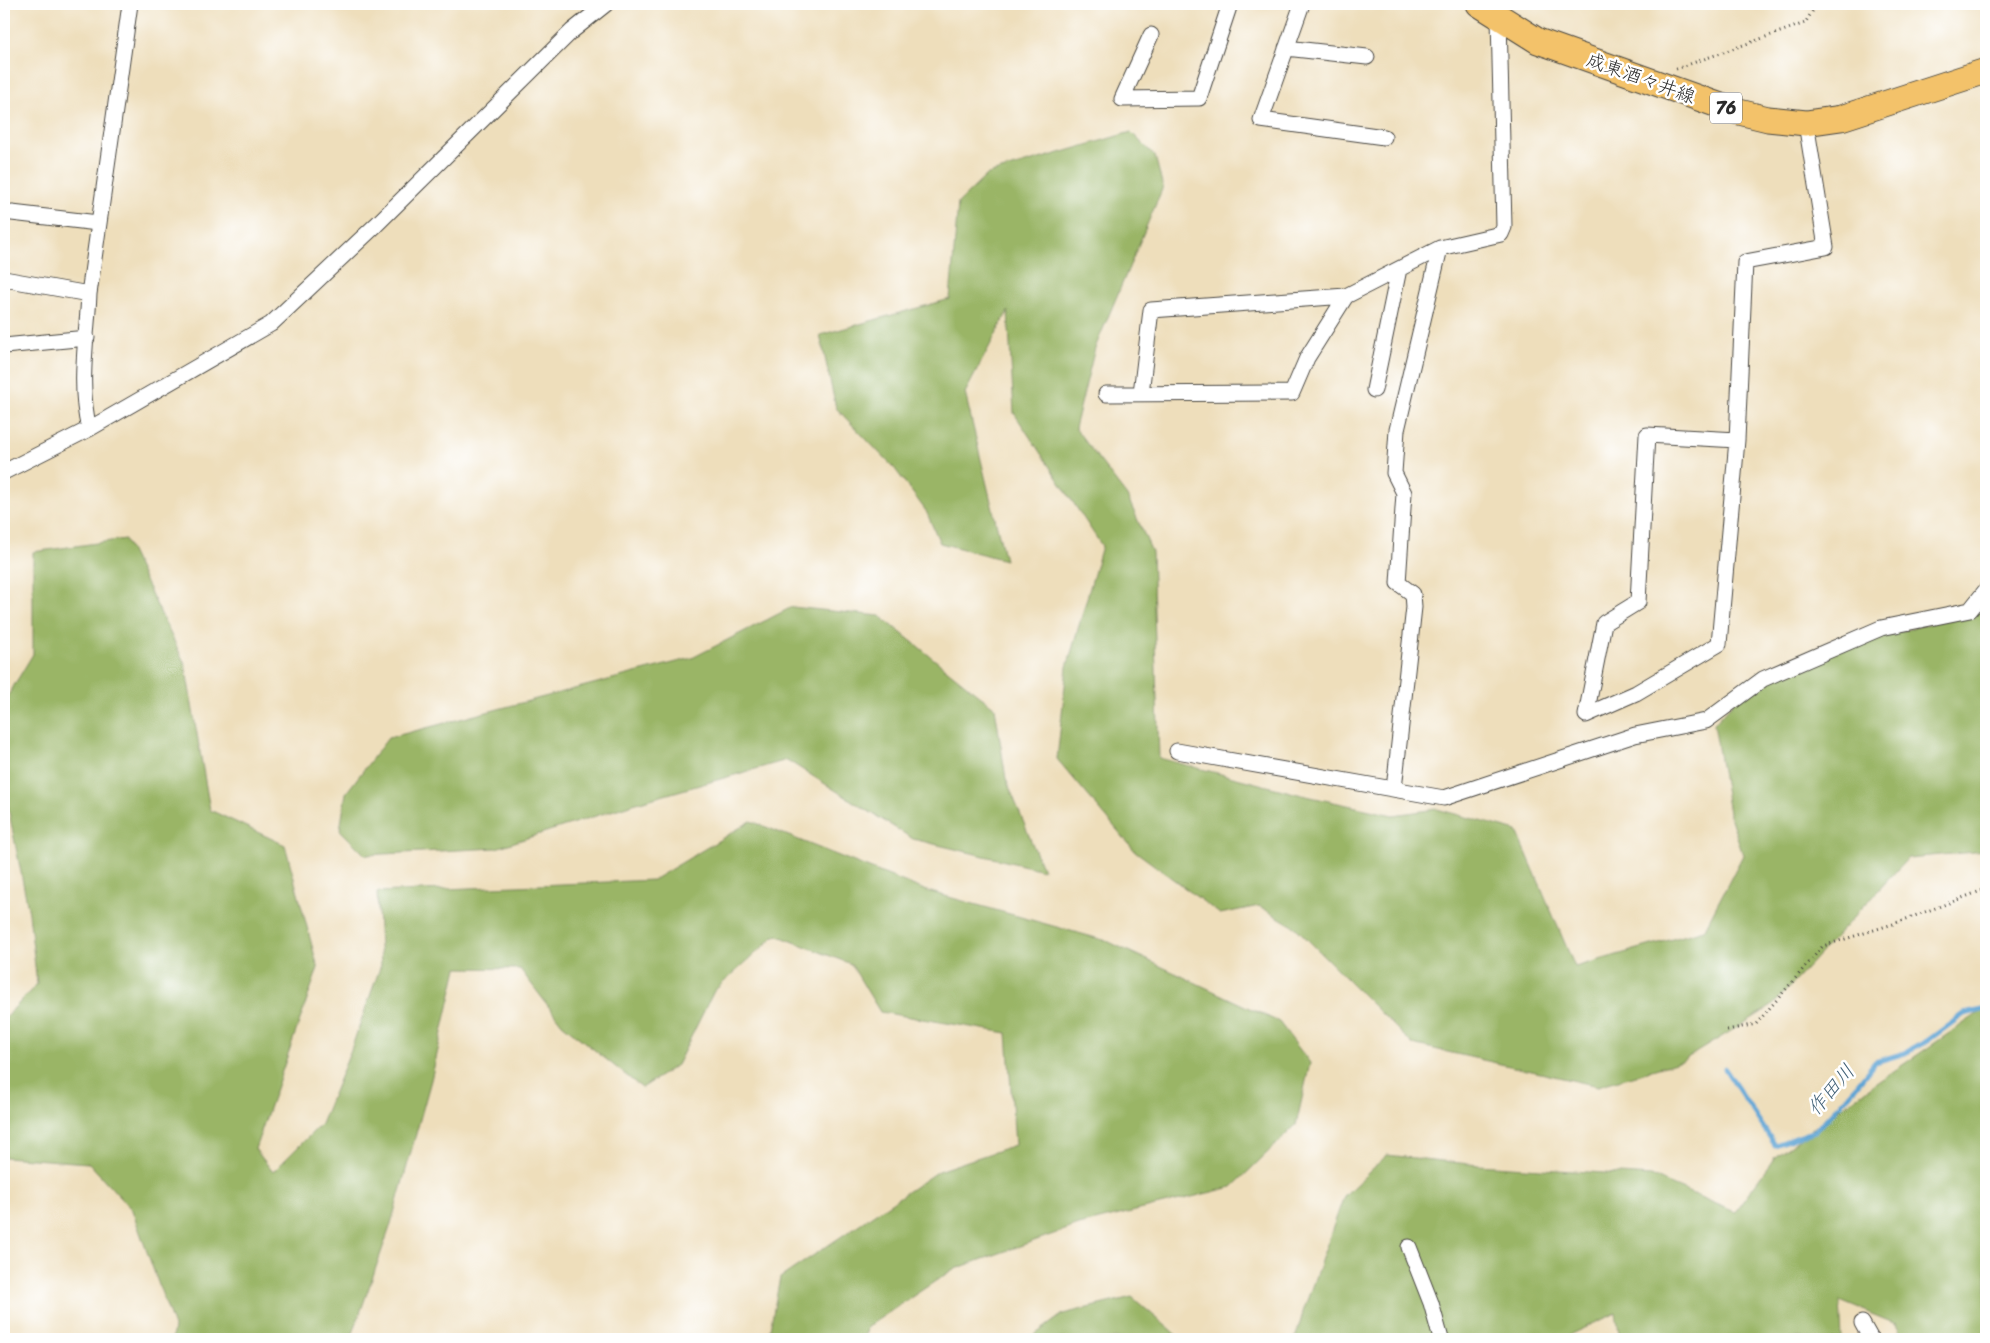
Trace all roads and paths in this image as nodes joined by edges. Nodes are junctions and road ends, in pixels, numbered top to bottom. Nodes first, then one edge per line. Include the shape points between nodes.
1 (130, 4) edge
2 (606, 4) edge
3 (1230, 4) edge
4 (1302, 4) edge
5 (1817, 4) edge
6 (1489, 11) edge
7 (1151, 35) dead end
8 (1286, 48) junction
9 (1367, 57) dead end
10 (1986, 71) edge
11 (1645, 80) junction
12 (1806, 123) junction
13 (1384, 137) dead end
14 (12, 213) dead end
15 (98, 223) junction
16 (1440, 248) junction
17 (1399, 269) junction
18 (4, 279) edge
19 (89, 294) junction
20 (1346, 296) junction
21 (88, 338) junction
22 (4, 346) edge
23 (1374, 390) dead end
24 (1141, 393) junction
25 (1106, 394) dead end
26 (89, 429) junction
27 (1737, 440) junction
28 (4, 472) edge
29 (1986, 590) edge
30 (1177, 751) dead end
31 (1394, 789) junction
32 (1986, 888) edge
33 (1727, 1030) dead end
34 (1409, 1247) dead end
35 (1862, 1323) dead end
36 (1441, 1339) edge
37 (1871, 1339) edge

1 - 15 street
2 - 26 street via 572,30 376,225 271,324
3 - 7 street via 1199,98 1122,99
4 - 8 street
5 - 11 path via 1805,23
6 - 11 main road, 成東酒々井線 / 76 via 1538,41
6 - 16 street via 1504,227 1501,234
8 - 9 street
8 - 13 street via 1261,120
10 - 12 main road, 成東酒々井線 / 76 via 1841,118
11 - 12 main road, 成東酒々井線 / 76 via 1735,112
12 - 27 street via 1826,247 1745,262
14 - 15 street
15 - 19 street
16 - 17 street
16 - 31 street via 1397,430 1394,473 1404,493 1398,583 1413,594 1414,607
17 - 20 street
17 - 23 street
18 - 19 street
19 - 21 street
20 - 24 street via 1307,358 1292,392
20 - 24 street via 1152,310
21 - 22 street
21 - 26 street via 82,376 83,406
24 - 25 street
26 - 28 street
27 - 27 street via 1647,435 1638,602 1604,622 1586,715 1636,693 1719,644
29 - 31 street via 1970,610 1881,628 1764,679 1706,720 1635,735 1444,798
30 - 31 street
32 - 33 path via 1893,924 1823,946 1756,1024
34 - 36 street
35 - 37 street

